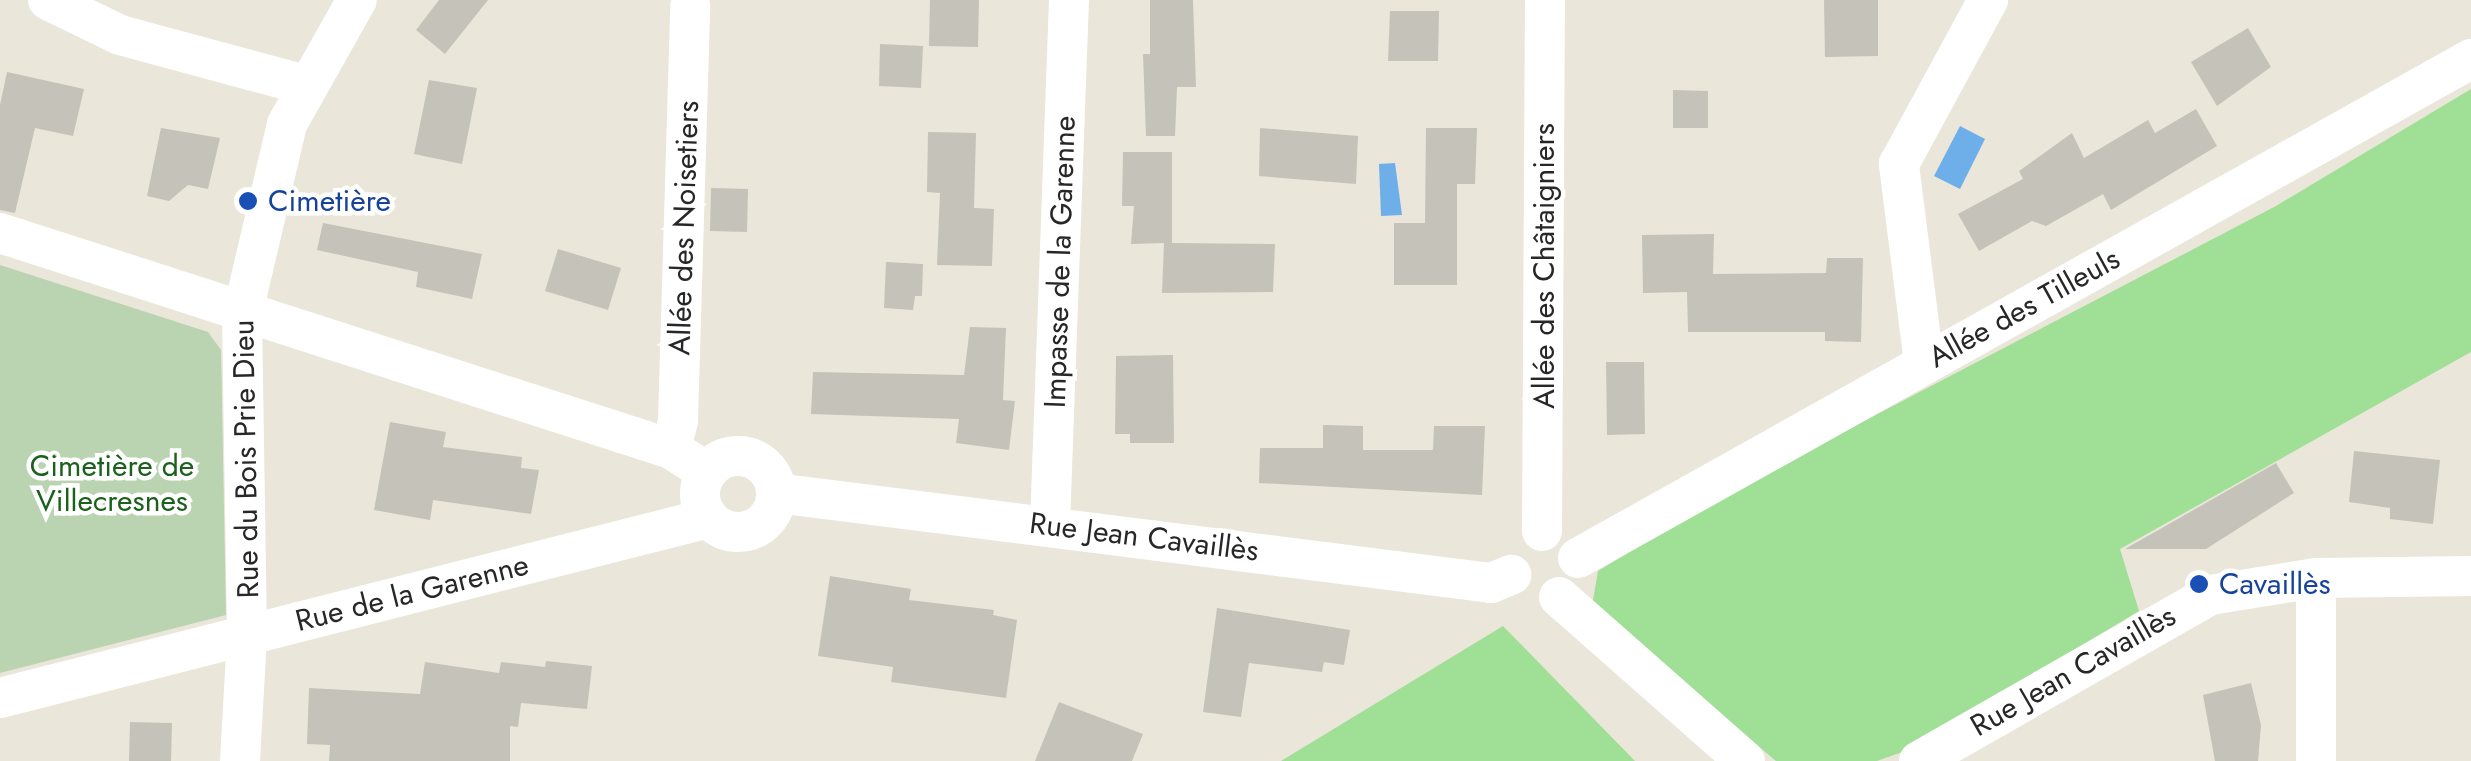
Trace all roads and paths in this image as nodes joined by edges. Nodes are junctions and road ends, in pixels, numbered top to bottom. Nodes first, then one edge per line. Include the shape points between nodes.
1 (48, 0) edge
2 (356, 0) edge
3 (1070, 0) edge
4 (1545, 0) edge
5 (1988, 0) edge
6 (690, 6) dead end
7 (2471, 59) edge
8 (305, 85) junction
9 (0, 232) edge
10 (242, 316) junction
11 (1924, 363) junction
12 (671, 448) junction
13 (707, 472) junction
14 (776, 493) junction
15 (708, 518) junction
16 (1050, 524) junction
17 (1542, 531) junction
18 (1578, 558) junction
19 (1511, 576) junction
20 (2471, 576) edge
21 (2316, 578) junction
22 (1559, 597) junction
23 (247, 634) junction
24 (0, 698) edge
25 (240, 761) edge
26 (1745, 761) edge
27 (1919, 761) edge
28 (2316, 761) edge

1 - 8 street via 120,35
2 - 8 street, Rue du Bois Prie Dieu
3 - 16 street, Impasse de la Garenne
4 - 17 street, Allée des Châtaigniers
5 - 11 street via 1899,164
6 - 12 street, Allée des Noisetiers via 678,420
7 - 11 street, Allée des Tilleuls
8 - 10 street, Rue du Bois Prie Dieu via 272,173
9 - 10 street
10 - 12 street
10 - 23 street, Rue du Bois Prie Dieu
11 - 18 street, Allée des Tilleuls
12 - 13 street
13 - 14 street via 728,458 754,460 772,476
13 - 15 street via 700,496
14 - 15 street via 771,513 754,530 729,532
14 - 16 street, Rue Jean Cavaillès
15 - 23 street, Rue de la Garenne
16 - 19 street, Rue Jean Cavaillès via 1491,583
17 - 18 street via 1565,538
17 - 19 street via 1516,546
18 - 22 street via 1576,581
19 - 22 street via 1536,600
20 - 21 street, Rue Jean Cavaillès
21 - 27 street, Rue Jean Cavaillès via 2234,588 2186,605
21 - 28 street
22 - 26 street
23 - 24 street, Rue de la Garenne
23 - 25 street, Rue du Bois Prie Dieu

